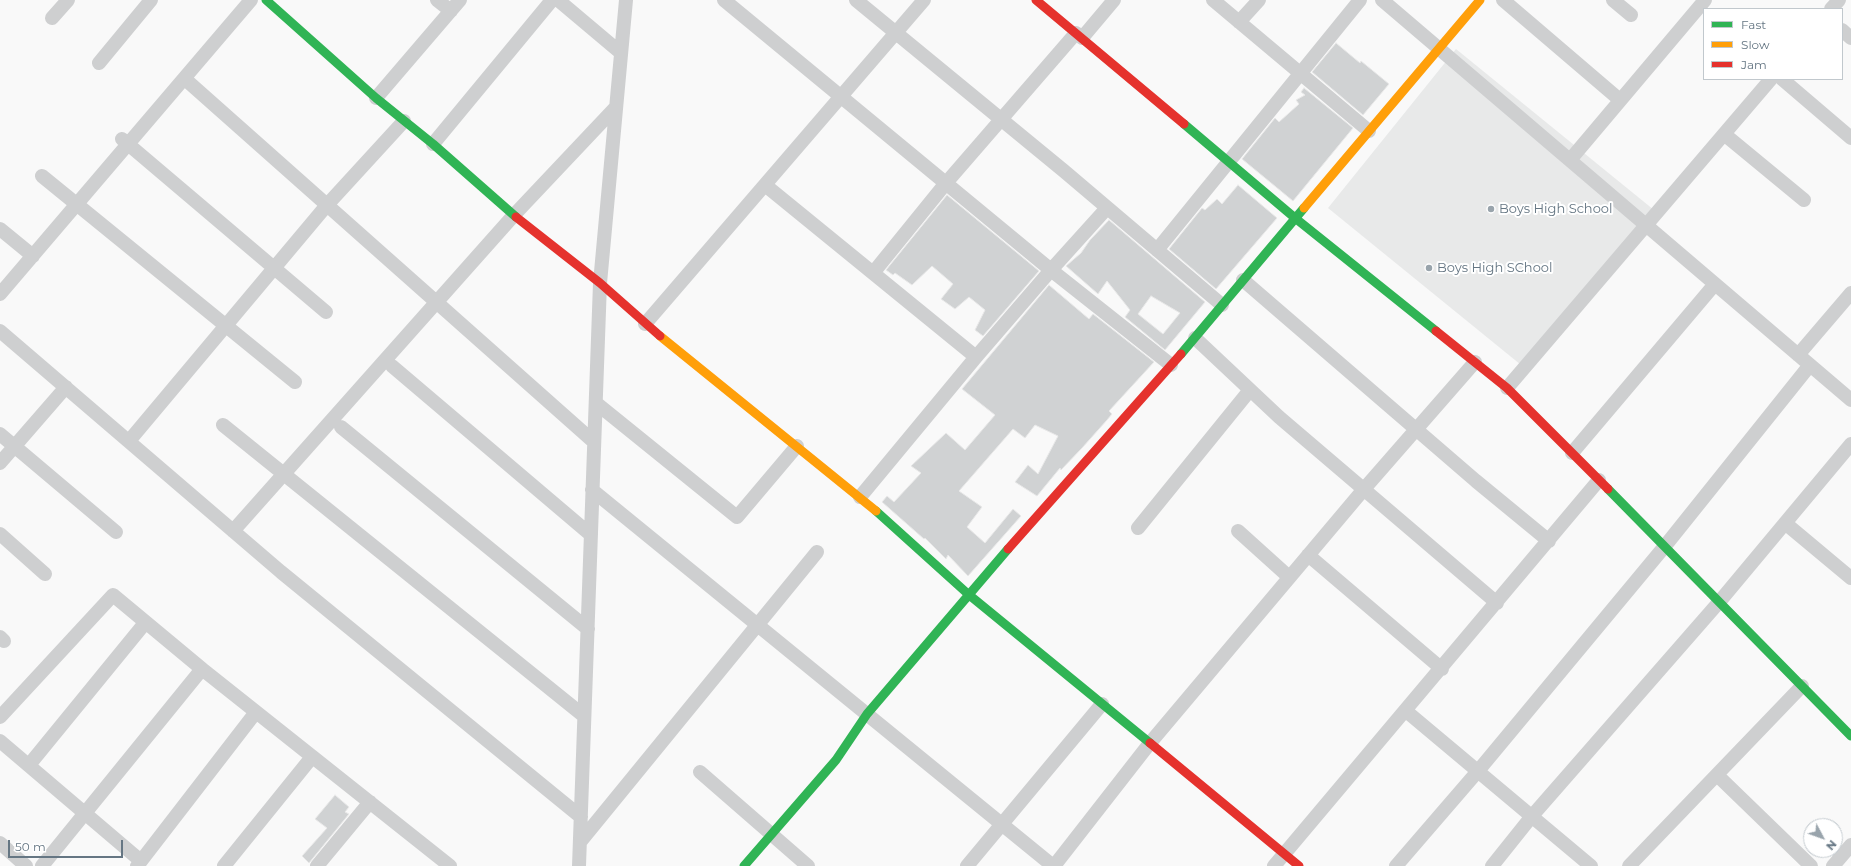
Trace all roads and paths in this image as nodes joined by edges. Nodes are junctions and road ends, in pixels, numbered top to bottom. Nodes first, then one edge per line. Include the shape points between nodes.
1 (68, 0) edge
2 (151, 0) edge
3 (251, 0) edge
4 (266, 0) edge
5 (437, 0) edge
6 (460, 0) edge
7 (552, 0) edge
8 (558, 0) edge
9 (626, 0) edge
10 (856, 0) edge
11 (924, 0) edge
12 (1036, 0) edge
13 (1114, 0) edge
14 (1213, 0) edge
15 (1259, 0) edge
16 (1360, 0) edge
17 (1382, 0) edge
18 (1480, 0) edge
19 (1503, 0) edge
20 (1613, 0) edge
21 (1705, 0) edge
22 (1839, 0) edge
23 (732, 2) edge
24 (281, 4) edge
25 (1832, 8) edge
26 (450, 11) junction
27 (1631, 15) dead end
28 (52, 18) dead end
29 (1239, 22) junction
30 (1843, 31) edge
31 (896, 32) junction
32 (1079, 36) junction
33 (1851, 38) edge
34 (1439, 48) junction
35 (621, 53) junction
36 (99, 63) dead end
37 (1301, 73) junction
38 (184, 79) junction
39 (1770, 80) edge
40 (1783, 80) edge
41 (840, 97) junction
42 (376, 98) junction
43 (1620, 100) junction
44 (616, 107) junction
45 (404, 120) junction
46 (1002, 120) junction
47 (1369, 131) junction
48 (1724, 134) junction
49 (1851, 138) edge
50 (125, 142) junction
51 (433, 144) junction
52 (1570, 160) junction
53 (1228, 162) junction
54 (42, 176) dead end
55 (946, 183) junction
56 (765, 185) junction
57 (1804, 200) dead end
58 (76, 205) junction
59 (327, 205) junction
60 (1107, 208) junction
61 (514, 215) junction
62 (1295, 218) junction
63 (1646, 225) junction
64 (0, 229) edge
65 (1157, 250) junction
66 (33, 256) junction
67 (275, 267) junction
68 (1051, 270) junction
69 (873, 273) junction
70 (1243, 280) junction
71 (600, 283) junction
72 (1715, 284) junction
73 (1851, 293) edge
74 (0, 294) edge
75 (436, 301) junction
76 (1222, 305) junction
77 (326, 312) dead end
78 (645, 324) junction
79 (225, 326) junction
80 (0, 331) edge
81 (1194, 338) junction
82 (1798, 355) junction
83 (976, 357) junction
84 (1475, 362) junction
85 (1171, 365) junction
86 (1810, 365) junction
87 (392, 366) dead end
88 (295, 382) dead end
89 (66, 387) junction
90 (1507, 388) junction
91 (1250, 390) junction
92 (1851, 400) edge
93 (596, 403) junction
94 (223, 425) dead end
95 (341, 427) dead end
96 (1417, 430) junction
97 (0, 434) edge
98 (129, 441) junction
99 (594, 442) junction
100 (1851, 444) edge
101 (14, 446) junction
102 (796, 446) junction
103 (1572, 453) junction
104 (0, 463) edge
105 (283, 474) junction
106 (1599, 480) junction
107 (1364, 489) junction
108 (592, 490) junction
109 (860, 497) junction
110 (1785, 523) junction
111 (1138, 528) dead end
112 (233, 531) junction
113 (1238, 531) dead end
114 (116, 532) dead end
115 (0, 534) edge
116 (591, 534) junction
117 (1549, 541) junction
118 (1665, 546) junction
119 (816, 552) dead end
120 (1308, 555) junction
121 (45, 574) dead end
122 (1289, 577) junction
123 (1851, 578) edge
124 (968, 594) junction
125 (1720, 601) junction
126 (1497, 603) junction
127 (146, 623) junction
128 (757, 624) junction
129 (588, 629) junction
130 (202, 669) junction
131 (1442, 669) junction
132 (1802, 686) junction
133 (1102, 704) junction
134 (1406, 711) junction
135 (256, 712) junction
136 (868, 714) junction
137 (584, 716) junction
138 (0, 717) edge
139 (1851, 736) edge
140 (0, 741) edge
141 (1150, 743) junction
142 (312, 757) junction
143 (29, 765) junction
144 (1478, 771) junction
145 (700, 772) dead end
146 (1717, 775) junction
147 (370, 802) junction
148 (85, 813) junction
149 (1532, 816) junction
150 (581, 818) junction
151 (1002, 824) junction
152 (771, 833) junction
153 (580, 842) junction
154 (0, 843) edge
155 (1851, 845) edge
156 (1285, 854) junction
157 (139, 864) edge
158 (26, 866) edge
159 (42, 866) edge
160 (224, 866) edge
161 (317, 866) edge
162 (450, 866) edge
163 (579, 866) edge
164 (744, 866) edge
165 (808, 866) edge
166 (967, 866) edge
167 (1053, 866) edge
168 (1274, 866) edge
169 (1299, 866) edge
170 (1396, 866) edge
171 (1492, 866) edge
172 (1591, 866) edge
173 (1629, 866) edge
174 (1811, 866) edge
175 (1833, 866) edge

1 - 28 street
2 - 36 street
3 - 38 street
4 - 24 street
5 - 26 street
6 - 26 street
7 - 51 street
8 - 35 street
9 - 35 street
10 - 31 street
11 - 31 street
12 - 32 street
13 - 32 street
14 - 29 street
15 - 29 street
16 - 37 street
17 - 34 street
18 - 34 street
19 - 43 street
20 - 27 street
21 - 43 street
22 - 25 street
23 - 41 street
24 - 42 street
26 - 42 street
29 - 37 street
30 - 33 street
31 - 41 street
31 - 46 street
32 - 46 street
32 - 53 street
34 - 47 street
34 - 52 street
35 - 44 street
37 - 47 street
37 - 53 street
38 - 50 street
38 - 59 street
39 - 48 street
40 - 49 street
41 - 55 street
41 - 56 street
42 - 45 street
43 - 52 street
44 - 61 street
44 - 71 street
45 - 51 street
45 - 59 street
46 - 55 street
46 - 60 street
47 - 62 street
48 - 57 street
48 - 63 street
50 - 58 street
50 - 67 street
51 - 61 street
52 - 63 street
53 - 62 street
53 - 65 street
54 - 58 street
55 - 68 street
55 - 69 street
56 - 69 street
56 - 78 street
58 - 66 street
58 - 79 street
59 - 67 street
59 - 75 street
60 - 65 street
60 - 68 street
61 - 71 street
61 - 75 street
62 - 70 street
62 - 84 street
63 - 72 street
63 - 90 street
64 - 66 street
65 - 76 street
66 - 74 street
67 - 77 street
67 - 79 street
68 - 83 street
68 - 85 street
69 - 83 street
70 - 76 street
70 - 96 street
71 - 78 street
71 - 93 street
72 - 82 street
72 - 103 street
73 - 82 street
75 - 99 street
75 - 105 street
76 - 81 street
78 - 102 street
79 - 88 street
79 - 98 street
80 - 89 street
81 - 85 street
81 - 91 street
82 - 86 street
83 - 109 street
84 - 90 street
84 - 96 street
85 - 124 street
86 - 92 street
86 - 118 street
87 - 116 street
89 - 98 street
89 - 101 street
90 - 103 street
91 - 107 street
91 - 111 street
93 - 99 street
93 - 102 street via 736,517
94 - 105 street
95 - 129 street
96 - 107 street
96 - 117 street
97 - 101 street
98 - 112 street
99 - 108 street
100 - 110 street
101 - 104 street
101 - 114 street
102 - 109 street
103 - 106 street
105 - 112 street
105 - 137 street
106 - 117 street
106 - 118 street
107 - 120 street
107 - 126 street
108 - 116 street
108 - 128 street
109 - 124 street
110 - 123 street
110 - 125 street
112 - 150 street
113 - 122 street
115 - 121 street
116 - 129 street
117 - 126 street
118 - 125 street
118 - 144 street
119 - 128 street
120 - 122 street
120 - 131 street
122 - 141 street
124 - 133 street
124 - 136 street
125 - 132 street
125 - 149 street
126 - 131 street
127 - 130 street
127 - 138 street via 113,595
127 - 143 street
128 - 136 street
128 - 153 street
129 - 137 street
130 - 135 street
130 - 148 street
131 - 134 street
132 - 139 street
132 - 146 street
133 - 141 street
133 - 151 street
134 - 144 street
134 - 156 street
135 - 142 street
135 - 157 street
136 - 151 street
136 - 152 street via 836,760
137 - 150 street
140 - 143 street
141 - 156 street
141 - 167 street
142 - 147 street
142 - 160 street
143 - 148 street
144 - 149 street
144 - 170 street
145 - 152 street
146 - 173 street
146 - 174 street
147 - 161 street
147 - 162 street
148 - 157 street
148 - 159 street
149 - 171 street
149 - 172 street
150 - 153 street
151 - 166 street
151 - 167 street
152 - 164 street
152 - 165 street
153 - 163 street
154 - 158 street
155 - 175 street
156 - 168 street
156 - 169 street

